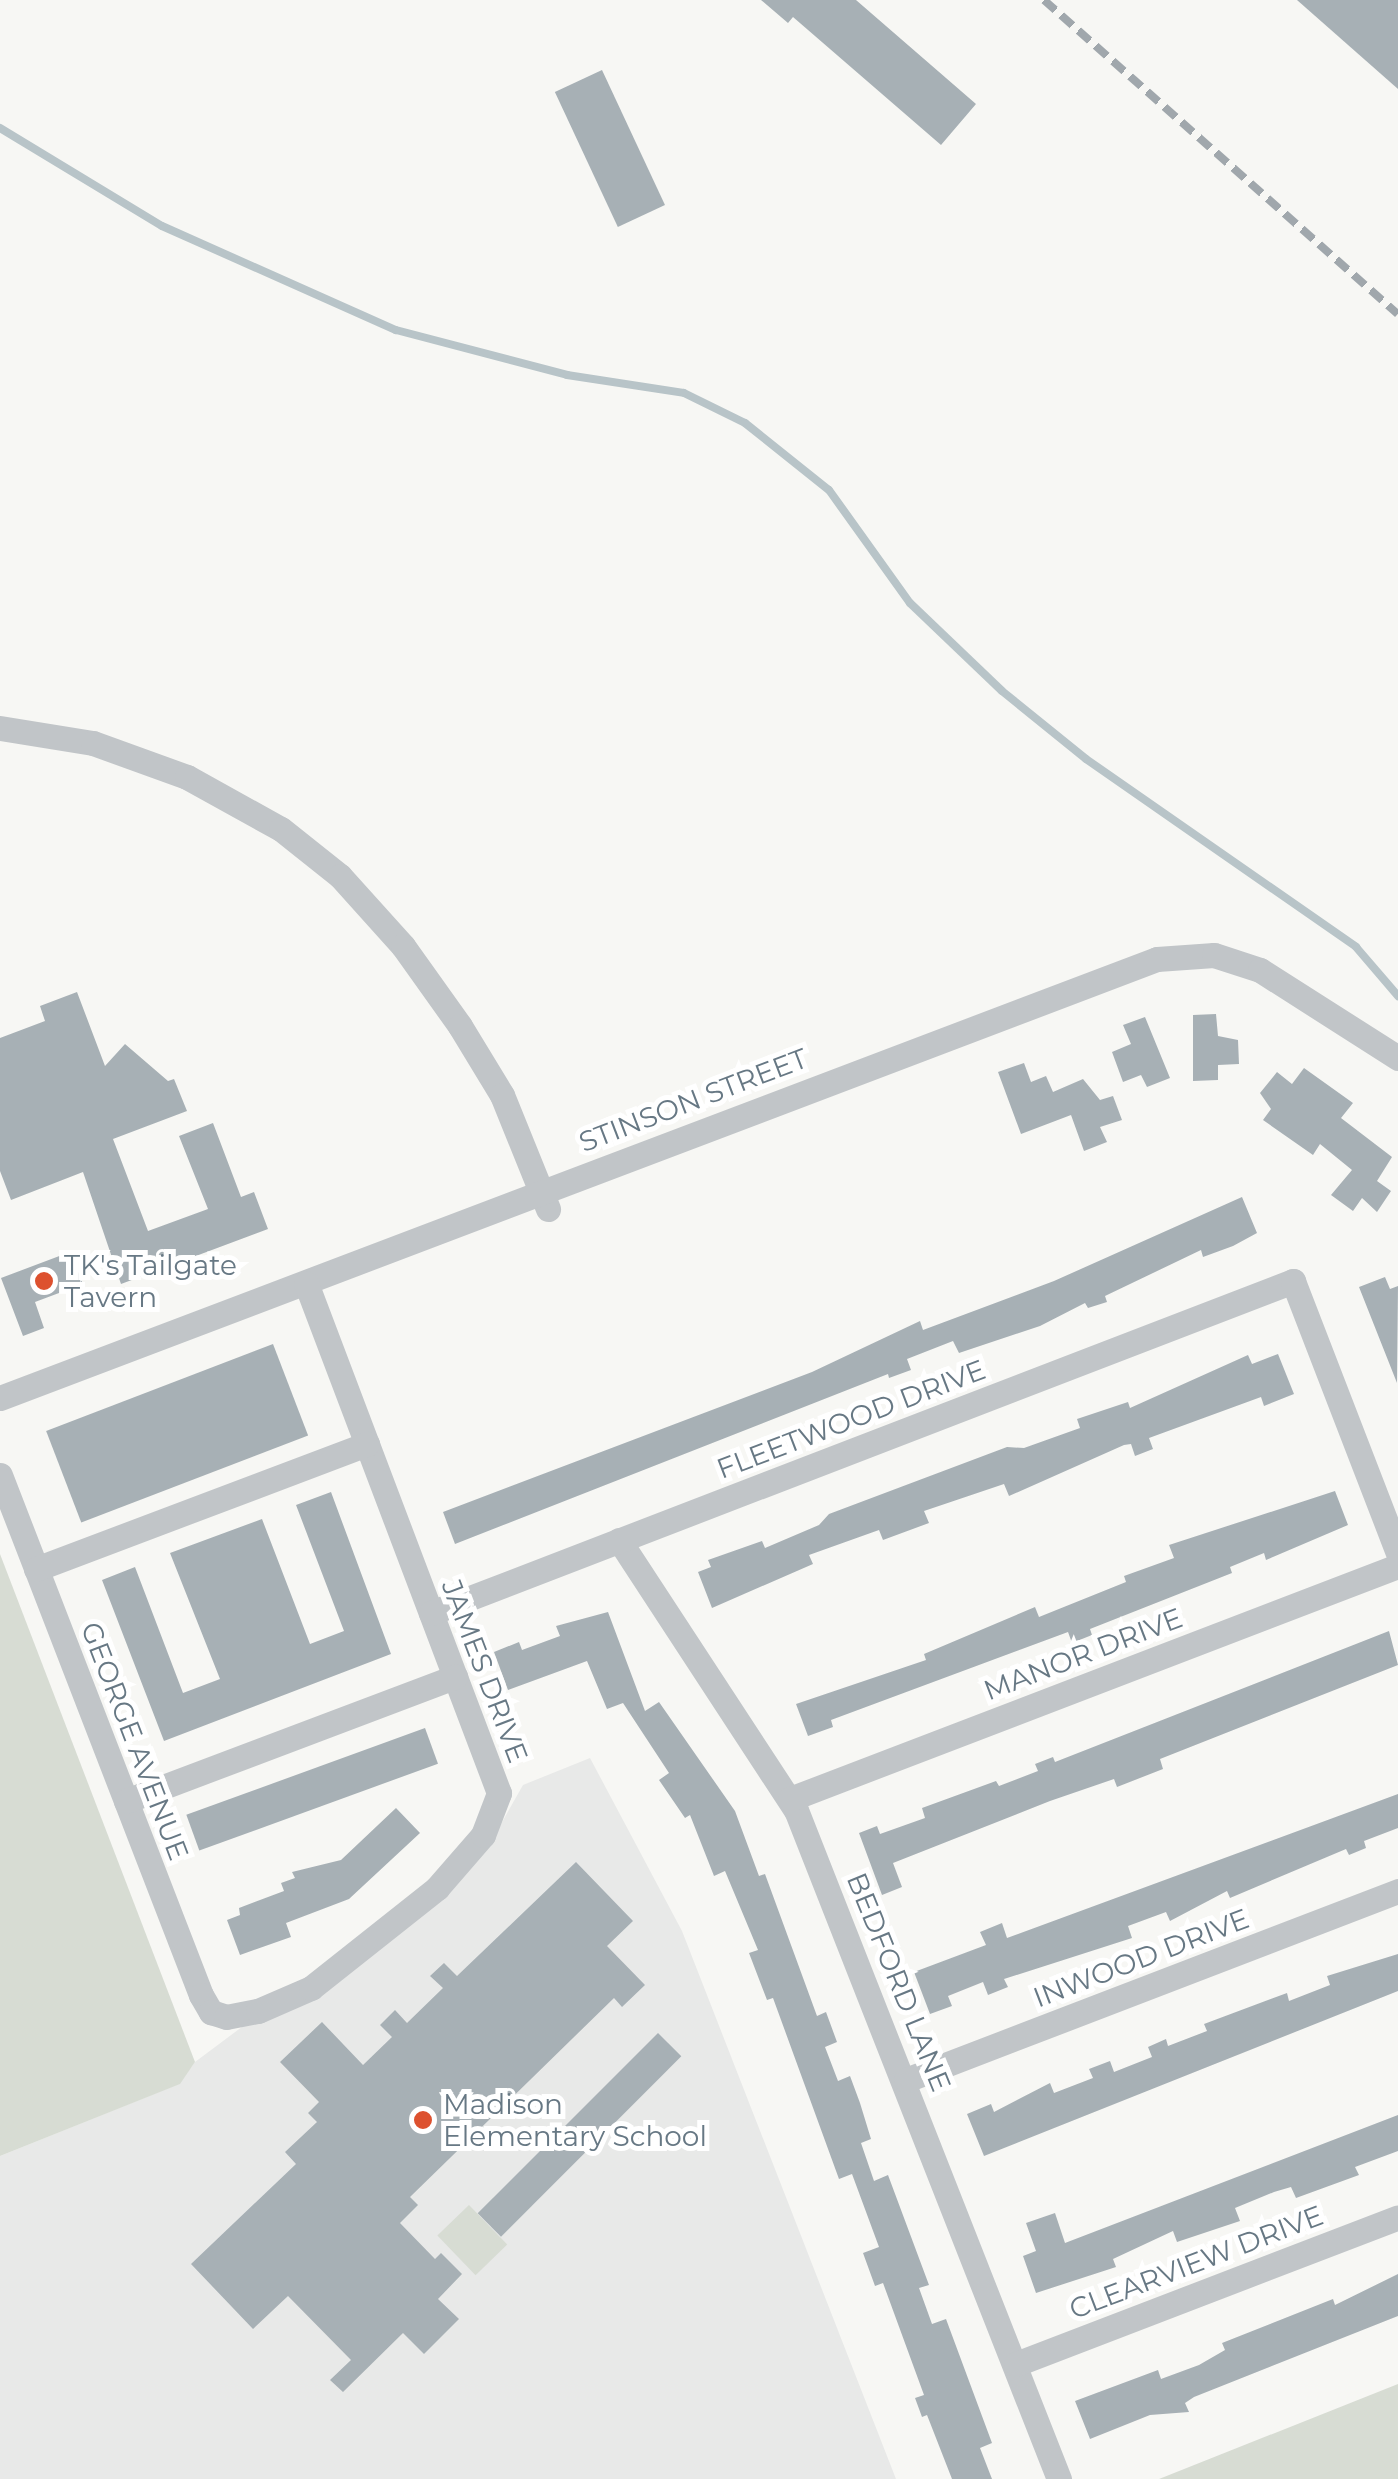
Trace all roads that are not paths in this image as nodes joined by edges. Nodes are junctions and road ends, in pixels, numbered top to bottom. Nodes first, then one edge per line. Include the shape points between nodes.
1 (0, 728) edge
2 (1398, 1058) edge
3 (544, 1200) junction
4 (306, 1283) junction
5 (0, 1398) edge
6 (367, 1444) junction
7 (0, 1476) edge
8 (619, 1540) junction
9 (1398, 1552) edge
10 (1398, 1566) edge
11 (36, 1569) junction
12 (431, 1613) junction
13 (455, 1676) junction
14 (790, 1799) junction
15 (126, 1802) junction
16 (1398, 1891) edge
17 (230, 2016) joint
18 (906, 2080) junction
19 (1398, 2216) edge
20 (1016, 2364) junction
21 (1059, 2479) edge

1 - 3 street via 92,743 172,770 281,829 340,876 403,946 460,1026 502,1095
2 - 3 street, STINSON STREET via 1260,970 1214,955 1174,955 1079,985
3 - 4 street, STINSON STREET
4 - 5 street, STINSON STREET
4 - 6 street, JAMES DRIVE
6 - 11 street
6 - 12 street, JAMES DRIVE
7 - 11 street, GEORGE AVENUE
8 - 9 street, FLEETWOOD DRIVE via 1293,1281
8 - 12 street, FLEETWOOD DRIVE
8 - 14 street, BEDFORD LANE
10 - 14 street, MANOR DRIVE
11 - 15 street, GEORGE AVENUE
12 - 13 street, JAMES DRIVE
13 - 15 street
13 - 17 street, JAMES DRIVE via 499,1793 483,1835 437,1888 366,1950 311,1988
14 - 18 street, BEDFORD LANE
15 - 17 street, GEORGE AVENUE via 201,1995 211,2012
16 - 18 street, INWOOD DRIVE
18 - 20 street, BEDFORD LANE
19 - 20 street, CLEARVIEW DRIVE
20 - 21 street, BEDFORD LANE

